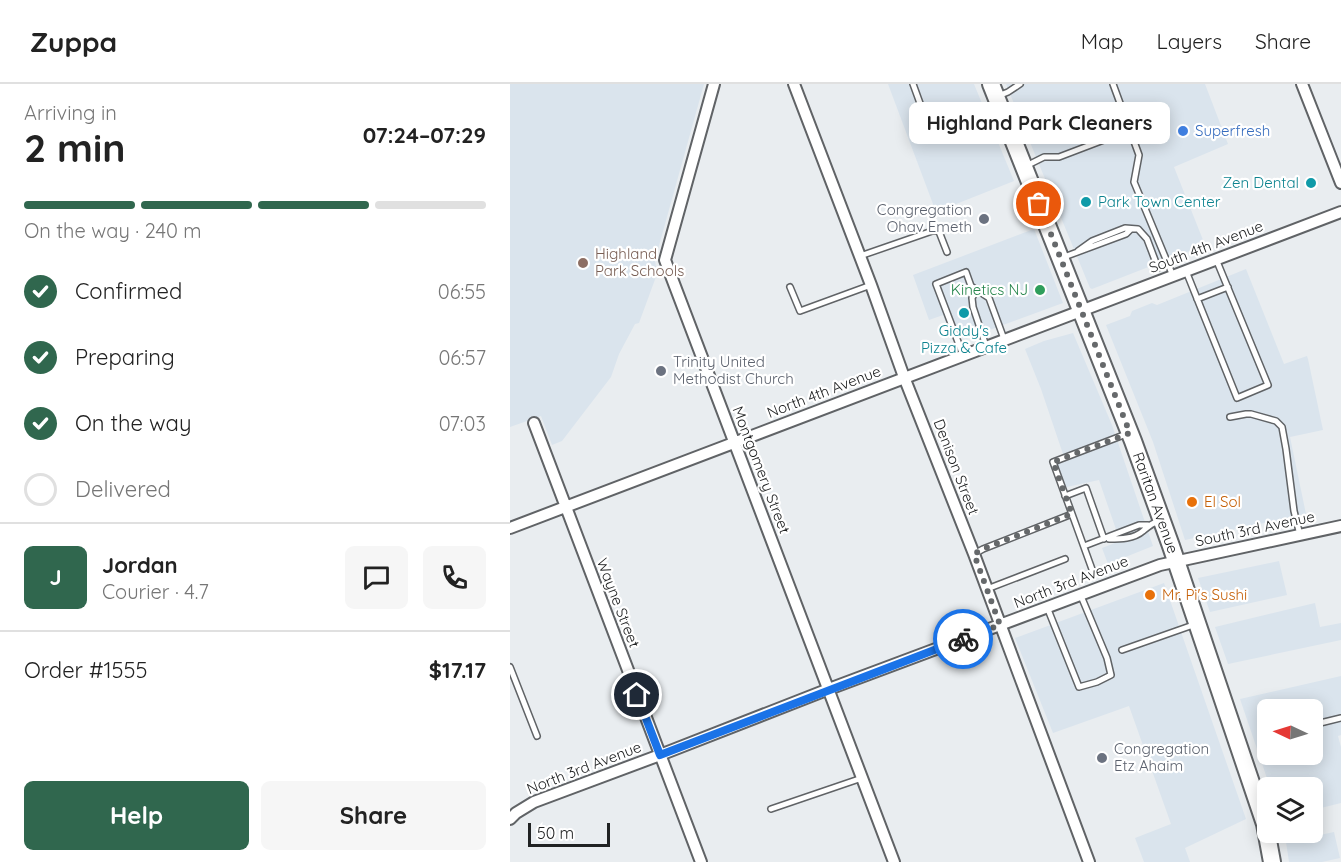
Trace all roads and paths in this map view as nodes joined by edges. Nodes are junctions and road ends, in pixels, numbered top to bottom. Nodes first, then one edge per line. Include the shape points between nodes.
1 (714, 84) edge
2 (794, 84) edge
3 (913, 84) edge
4 (1020, 84) edge
5 (1113, 84) edge
6 (1302, 84) edge
7 (993, 90) edge
8 (929, 128) dead end
9 (1130, 130) junction
10 (1024, 166) junction
11 (1341, 183) edge
12 (1341, 212) edge
13 (947, 252) dead end
14 (860, 256) junction
15 (1061, 258) junction
16 (1216, 259) junction
17 (1158, 268) dead end
18 (1186, 271) junction
19 (1173, 276) junction
20 (871, 285) junction
21 (790, 287) dead end
22 (1228, 287) junction
23 (977, 290) junction
24 (1197, 299) junction
25 (1082, 310) junction
26 (1004, 339) junction
27 (986, 346) junction
28 (963, 355) junction
29 (904, 377) junction
30 (1230, 417) dead end
31 (534, 423) dead end
32 (1130, 433) junction
33 (734, 442) junction
34 (1065, 496) junction
35 (565, 507) junction
36 (1072, 514) junction
37 (1155, 523) junction
38 (1341, 525) edge
39 (510, 528) edge
40 (1299, 535) junction
41 (1104, 539) junction
42 (1084, 546) junction
43 (974, 554) junction
44 (1065, 559) dead end
45 (1176, 562) junction
46 (1093, 572) dead end
47 (987, 589) junction
48 (1081, 595) junction
49 (1047, 608) junction
50 (1197, 623) junction
51 (1000, 625) junction
52 (1122, 650) dead end
53 (510, 667) edge
54 (829, 689) junction
55 (1341, 718) edge
56 (1323, 722) edge
57 (537, 736) dead end
58 (660, 755) junction
59 (862, 778) junction
60 (771, 809) dead end
61 (510, 819) edge
62 (700, 862) edge
63 (894, 862) edge
64 (1089, 862) edge
65 (1272, 862) edge

1 - 33 street, Montgomery Street via 665,260
2 - 14 street, Denison Street
3 - 8 lane
4 - 7 lane via 1008,92
5 - 9 lane
6 - 11 street
7 - 10 main road, Raritan Avenue
9 - 10 lane
9 - 19 lane via 1139,155 1134,182
10 - 15 main road, Raritan Avenue
12 - 16 street, South 4th Avenue
13 - 14 lane via 938,229
14 - 20 street, Denison Street
15 - 17 lane via 1125,228 1138,229 1147,239
15 - 25 main road, Raritan Avenue
16 - 18 street, South 4th Avenue
16 - 22 lane
18 - 19 street, South 4th Avenue
18 - 24 lane
19 - 25 street, South 4th Avenue
20 - 21 lane via 800,311
20 - 29 street, Denison Street
22 - 24 lane
22 - 24 lane via 1268,385 1237,398
23 - 26 lane via 988,298
23 - 27 lane via 972,298 973,307
23 - 28 lane via 971,286 966,272 936,284
25 - 26 street, North 4th Avenue
25 - 32 main road, Raritan Avenue
26 - 27 street, North 4th Avenue
27 - 28 street, North 4th Avenue
28 - 29 street, North 4th Avenue
29 - 33 street, North 4th Avenue
29 - 43 street, Denison Street
30 - 40 lane via 1251,414 1276,421 1282,427
31 - 35 street, Wayne Street
32 - 34 lane via 1053,462
32 - 37 main road, Raritan Avenue
33 - 35 street, North 4th Avenue
33 - 54 street, Montgomery Street
34 - 36 lane
34 - 41 lane via 1086,488
35 - 39 street, North 4th Avenue
35 - 58 street, Wayne Street
36 - 42 lane
36 - 43 lane
37 - 41 lane via 1131,537
37 - 45 main road, Raritan Avenue
38 - 40 street, South 3rd Avenue
40 - 45 street, South 3rd Avenue
41 - 42 lane
42 - 46 lane
43 - 47 street, Denison Street
44 - 47 lane
45 - 48 street, North 3rd Avenue
45 - 50 main road, Raritan Avenue
47 - 51 street, Denison Street
48 - 49 street, North 3rd Avenue
48 - 49 lane via 1111,675 1097,682 1079,687
49 - 51 street, North 3rd Avenue
50 - 52 lane
50 - 65 main road, Raritan Avenue via 1265,824
51 - 54 street, North 3rd Avenue
51 - 64 street, Denison Street
53 - 57 lane
54 - 58 street, North 3rd Avenue
54 - 59 street, Montgomery Street
55 - 56 lane
58 - 61 street, North 3rd Avenue via 534,802
58 - 62 street, Wayne Street
59 - 60 lane
59 - 63 street, Montgomery Street

